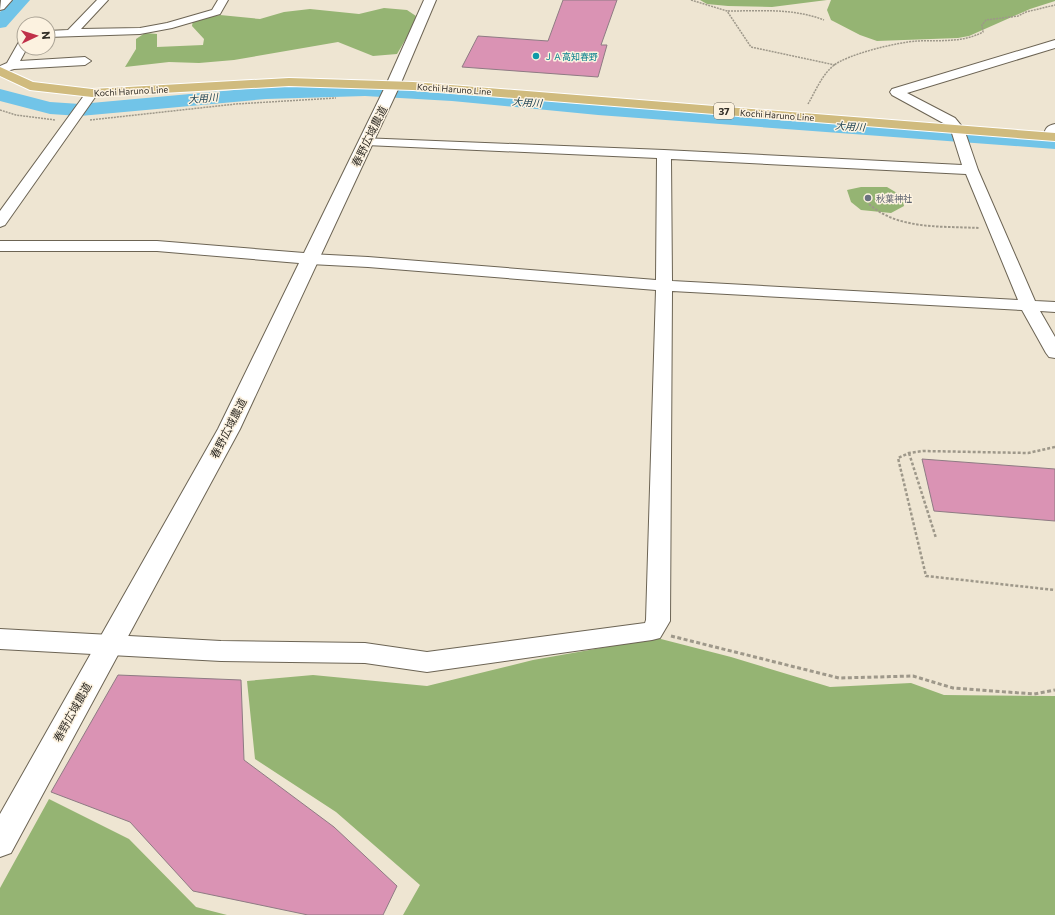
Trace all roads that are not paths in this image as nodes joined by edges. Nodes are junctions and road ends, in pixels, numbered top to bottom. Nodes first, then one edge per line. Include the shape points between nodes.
1 (7, 0) edge
2 (103, 0) edge
3 (223, 0) edge
4 (430, 0) edge
5 (0, 7) edge
6 (72, 33) junction
7 (56, 34) edge
8 (1055, 44) edge
9 (16, 53) edge
10 (85, 61) dead end
11 (4, 69) edge
12 (393, 85) junction
13 (90, 97) junction
14 (959, 133) junction
15 (1054, 134) edge
16 (366, 140) junction
17 (664, 154) junction
18 (971, 170) junction
19 (0, 222) edge
20 (0, 246) edge
21 (310, 259) junction
22 (664, 286) junction
23 (1029, 307) junction
24 (1055, 307) edge
25 (1055, 353) edge
26 (0, 639) edge
27 (105, 654) junction
28 (0, 843) edge

1 - 5 street
2 - 6 street
3 - 6 street via 216,12 168,26 122,32
4 - 12 street, 春野広域農道
6 - 7 street
8 - 14 street via 896,92 950,121
9 - 11 street
10 - 11 street
11 - 13 main road, Kochi Haruno Line / 37 via 30,86
12 - 13 main road, Kochi Haruno Line / 37 via 289,82
12 - 14 main road, Kochi Haruno Line / 37 via 801,117
12 - 16 street, 春野広域農道
13 - 19 street
14 - 15 main road, Kochi Haruno Line / 37
14 - 18 street
16 - 17 street
16 - 21 street, 春野広域農道
17 - 18 street
17 - 22 street
18 - 23 street
20 - 21 street via 157,246
21 - 22 street
21 - 27 street, 春野広域農道 via 229,429
22 - 23 street
22 - 27 street via 658,621 652,631 427,662 364,653 221,651
23 - 24 street
23 - 25 street
26 - 27 street
27 - 28 street, 春野広域農道

